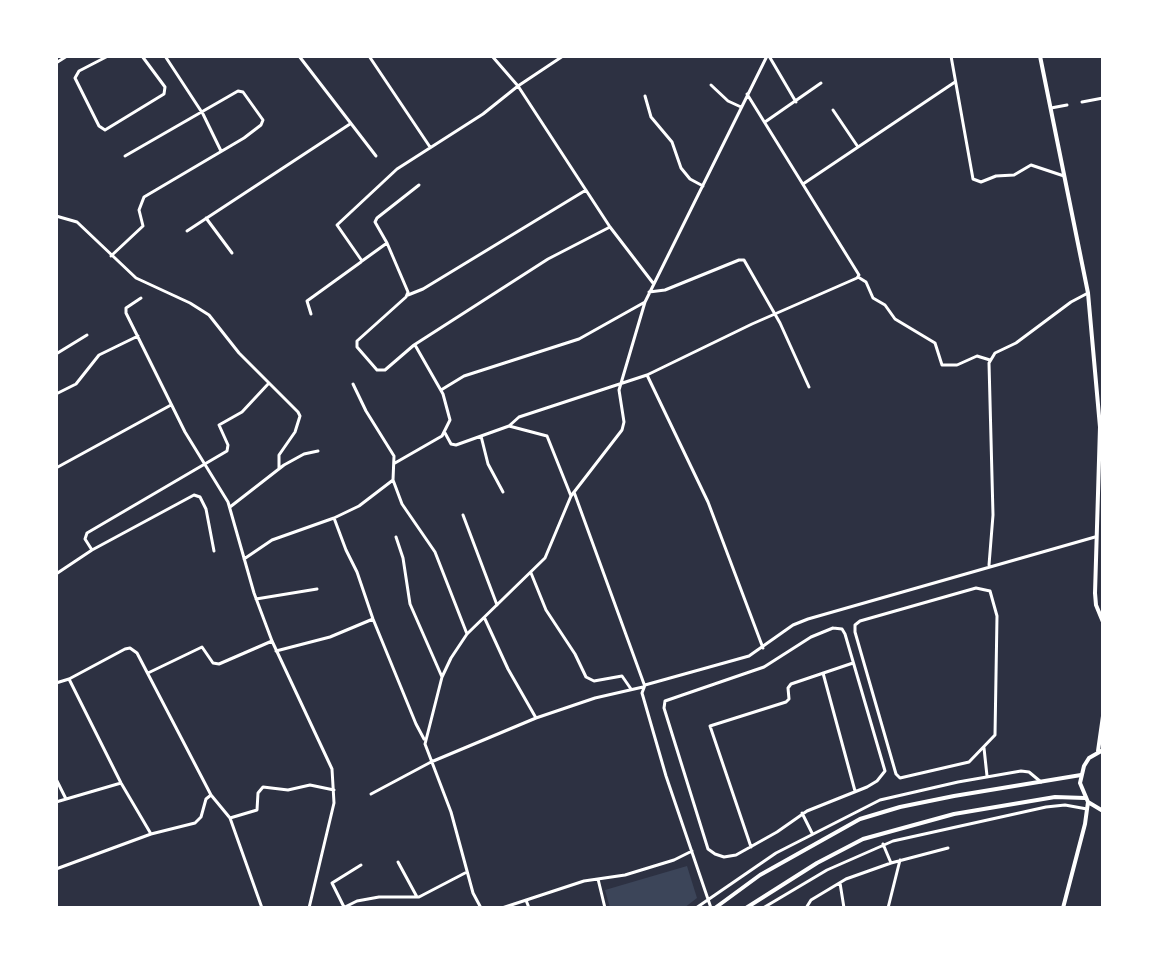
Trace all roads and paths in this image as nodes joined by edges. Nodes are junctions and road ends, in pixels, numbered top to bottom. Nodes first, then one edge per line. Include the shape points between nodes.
1 (67, 56) edge
2 (100, 56) edge
3 (107, 56) edge
4 (142, 56) edge
5 (165, 56) edge
6 (299, 56) edge
7 (369, 56) edge
8 (492, 56) edge
9 (563, 56) edge
10 (768, 56) edge
11 (951, 56) edge
12 (1040, 56) edge
13 (56, 63) edge
14 (955, 82) junction
15 (821, 83) dead end
16 (711, 85) dead end
17 (518, 86) junction
18 (747, 94) junction
19 (645, 96) dead end
20 (1103, 98) edge
21 (796, 102) junction
22 (1082, 102) dead end
23 (1067, 105) dead end
24 (741, 107) junction
25 (1051, 108) junction
26 (833, 110) dead end
27 (203, 114) junction
28 (765, 123) junction
29 (350, 124) junction
30 (430, 147) junction
31 (858, 147) junction
32 (221, 151) junction
33 (125, 156) dead end
34 (376, 156) dead end
35 (1064, 176) junction
36 (803, 184) junction
37 (419, 185) dead end
38 (703, 186) junction
39 (586, 190) junction
40 (56, 216) edge
41 (206, 218) junction
42 (610, 227) junction
43 (187, 231) dead end
44 (387, 243) junction
45 (232, 253) dead end
46 (111, 256) junction
47 (362, 261) junction
48 (858, 277) junction
49 (653, 283) junction
50 (649, 292) junction
51 (1088, 293) junction
52 (408, 295) junction
53 (141, 298) dead end
54 (645, 302) junction
55 (311, 314) dead end
56 (775, 315) junction
57 (87, 335) dead end
58 (138, 336) junction
59 (414, 345) junction
60 (56, 354) edge
61 (990, 361) junction
62 (647, 375) junction
63 (270, 382) junction
64 (353, 384) dead end
65 (620, 384) junction
66 (809, 387) dead end
67 (441, 390) junction
68 (56, 394) edge
69 (171, 405) junction
70 (509, 426) junction
71 (445, 433) junction
72 (481, 436) junction
73 (318, 451) dead end
74 (395, 463) junction
75 (205, 464) junction
76 (56, 468) edge
77 (279, 468) junction
78 (393, 480) junction
79 (503, 492) dead end
80 (573, 494) junction
81 (230, 507) junction
82 (463, 515) dead end
83 (334, 518) junction
84 (1097, 536) junction
85 (396, 537) dead end
86 (92, 550) junction
87 (214, 551) dead end
88 (244, 559) junction
89 (989, 565) junction
90 (531, 573) junction
91 (56, 574) edge
92 (317, 589) dead end
93 (256, 599) junction
94 (497, 605) junction
95 (484, 618) junction
96 (373, 619) junction
97 (1103, 622) edge
98 (467, 634) junction
99 (272, 641) junction
100 (763, 648) junction
101 (276, 651) junction
102 (853, 663) junction
103 (148, 673) junction
104 (823, 673) junction
105 (442, 677) junction
106 (69, 679) junction
107 (56, 683) edge
108 (644, 686) junction
109 (631, 689) junction
110 (1103, 716) edge
111 (536, 718) junction
112 (424, 739) junction
113 (984, 747) junction
114 (1100, 750) edge
115 (431, 762) junction
116 (1081, 775) junction
117 (987, 776) junction
118 (56, 779) edge
119 (1041, 782) junction
120 (121, 783) junction
121 (334, 790) junction
122 (855, 791) junction
123 (371, 794) dead end
124 (211, 795) junction
125 (66, 799) junction
126 (1087, 800) junction
127 (56, 802) edge
128 (1087, 809) junction
129 (1103, 811) edge
130 (967, 812) junction
131 (802, 813) junction
132 (230, 818) junction
133 (969, 824) junction
134 (812, 833) junction
135 (151, 834) junction
136 (883, 844) junction
137 (751, 847) junction
138 (948, 848) dead end
139 (692, 851) junction
140 (900, 860) junction
141 (398, 862) dead end
142 (891, 863) junction
143 (361, 865) dead end
144 (56, 869) edge
145 (465, 873) junction
146 (598, 879) junction
147 (840, 883) junction
148 (417, 897) junction
149 (708, 899) junction
150 (526, 900) junction
151 (262, 908) edge
152 (309, 908) edge
153 (344, 908) edge
154 (481, 908) edge
155 (502, 908) edge
156 (529, 908) edge
157 (605, 908) edge
158 (696, 908) edge
159 (713, 908) edge
160 (746, 908) edge
161 (763, 908) edge
162 (806, 908) edge
163 (844, 908) edge
164 (888, 908) edge
165 (1061, 908) edge

1 - 13 street
2 - 3 street
3 - 4 street via 75,78 105,130 164,94 165,87
5 - 27 street
6 - 29 street
7 - 30 street
8 - 17 street
9 - 17 street
10 - 18 street
10 - 21 street
11 - 14 street
12 - 25 main road
14 - 31 street
14 - 35 street via 973,179 1014,175 1031,165
15 - 21 street
16 - 24 street
17 - 30 street
17 - 39 street
18 - 24 street
18 - 28 street
19 - 38 street via 651,117 672,142 681,168
20 - 22 street
21 - 28 street
23 - 25 street
24 - 38 street
25 - 35 main road
26 - 31 street
27 - 32 street
27 - 32 street via 241,91 262,117 256,130
27 - 33 street
28 - 36 street
29 - 34 street
29 - 41 street
30 - 47 street via 397,169 337,225
31 - 36 street
32 - 46 street via 144,197 139,210 143,226
35 - 51 main road
36 - 48 street
37 - 44 street via 376,220
38 - 49 street
39 - 42 street
39 - 52 street
40 - 46 street via 77,222
41 - 43 street
41 - 45 street
42 - 49 street
42 - 59 street via 548,259
44 - 47 street
44 - 52 street
46 - 63 street via 136,278 209,315
47 - 55 street via 307,301
48 - 56 street
48 - 61 street via 895,319 935,343 942,365 977,356
49 - 50 street
50 - 54 street
50 - 56 street via 742,260
51 - 61 street
51 - 84 main road via 1100,427
52 - 59 street via 356,344 380,371
53 - 58 street via 125,310
54 - 65 street
54 - 67 street via 579,339 464,376
56 - 62 street
56 - 66 street
57 - 60 street
58 - 68 street via 99,355 76,384
58 - 69 street
59 - 67 street
61 - 89 street
62 - 65 street
62 - 100 street via 708,502
63 - 75 street via 242,412 220,423 227,451
63 - 77 street via 300,416 279,455
64 - 74 street
65 - 70 street via 519,417
65 - 80 street via 623,426
67 - 71 street via 450,420
69 - 75 street
69 - 76 street
70 - 72 street
70 - 80 street via 547,436
71 - 72 street via 453,445
71 - 74 street
72 - 79 street
73 - 77 street
74 - 78 street
75 - 81 street
75 - 86 street via 87,533
77 - 81 street
78 - 83 street
78 - 98 street via 402,504 435,552
80 - 90 street via 547,555
80 - 108 street
81 - 88 street
82 - 94 street
83 - 88 street via 272,540
83 - 96 street
84 - 89 street
84 - 97 main road via 1095,593
85 - 105 street via 410,604
86 - 87 street via 194,495 206,509
86 - 91 street
88 - 93 street
89 - 100 street via 800,621
90 - 94 street
90 - 109 street via 546,610 586,677 594,681 622,676
92 - 93 street
93 - 99 street
94 - 95 street
95 - 98 street
95 - 111 street
96 - 101 street
96 - 112 street
98 - 105 street
99 - 101 street
99 - 103 street via 219,664 202,647
100 - 108 street
101 - 121 street via 325,750
102 - 104 street
102 - 122 street via 885,769 877,781
102 - 137 street via 845,634 833,628 764,667 665,701 708,849 728,857
103 - 106 street via 130,648
103 - 124 street
104 - 122 street
104 - 137 street via 791,684 786,702 710,726
105 - 112 street
106 - 107 street
106 - 120 street
108 - 109 street
108 - 139 street via 666,776
109 - 111 street
110 - 114 main road
111 - 115 street
112 - 115 street
113 - 113 street via 996,731 998,619 990,591 976,588 857,622 855,632 898,777 969,762
113 - 117 street
114 - 116 main road
115 - 123 street
115 - 145 street via 459,837
116 - 119 main road
116 - 126 main road
117 - 119 street via 1025,771
117 - 134 street via 880,800
118 - 125 street
119 - 159 main road via 860,819
120 - 125 street
120 - 135 street
121 - 132 street via 263,787 257,810
121 - 152 street
122 - 131 street
124 - 132 street
124 - 135 street via 195,823
125 - 127 street
126 - 128 main road
126 - 129 main road
126 - 130 main road via 1055,797
128 - 133 street via 1061,805
128 - 165 main road
130 - 133 street
130 - 160 main road via 863,839
131 - 134 street
131 - 137 street
132 - 151 street
133 - 136 street
134 - 149 street
135 - 144 street
136 - 142 street
136 - 161 street
138 - 140 street
139 - 146 street
139 - 149 street
140 - 142 street
140 - 164 street
141 - 148 street
142 - 147 street
143 - 153 street via 332,883
145 - 148 street
145 - 154 street
146 - 150 street
146 - 157 street
147 - 162 street
147 - 163 street
148 - 153 street via 379,897
149 - 158 street
149 - 159 street
150 - 155 street
150 - 156 street

